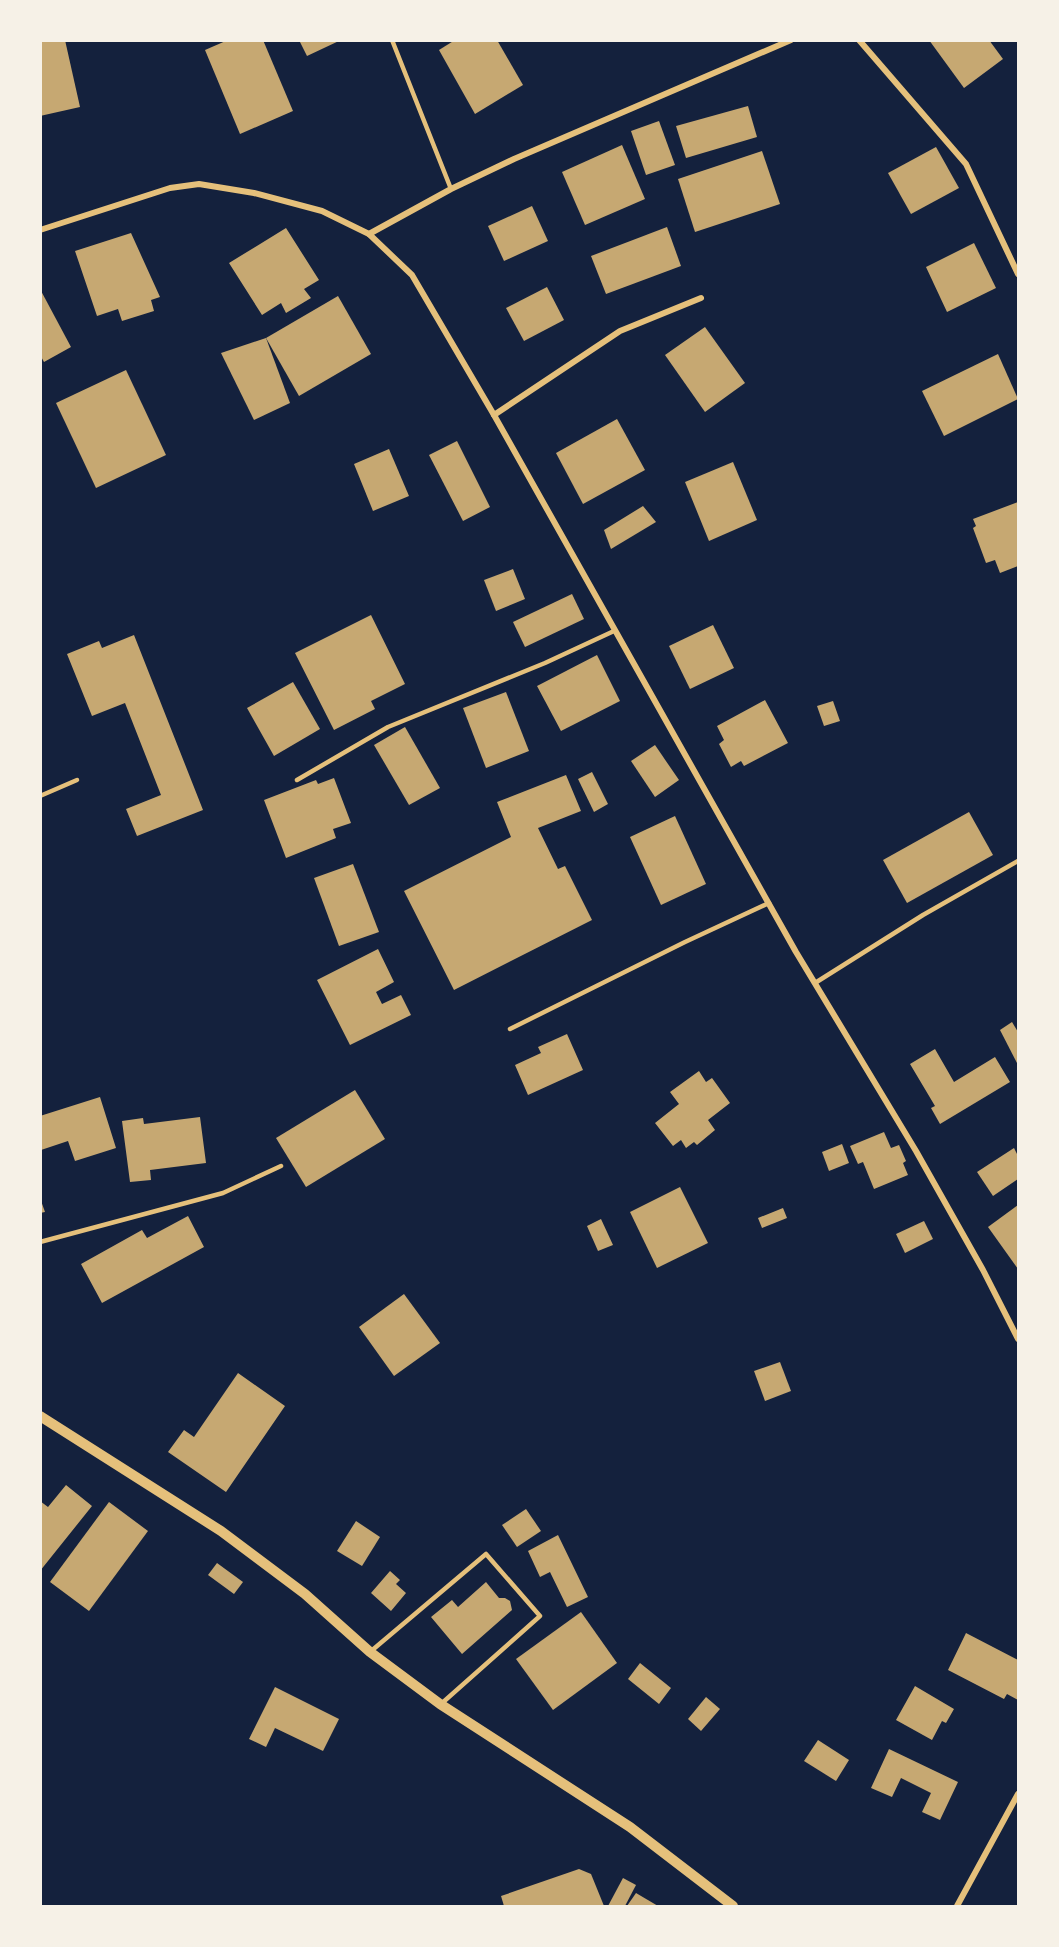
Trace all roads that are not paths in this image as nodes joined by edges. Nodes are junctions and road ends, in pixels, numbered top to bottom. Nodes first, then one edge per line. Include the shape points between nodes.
1 (392, 40) edge
2 (791, 40) edge
3 (859, 40) edge
4 (451, 189) junction
5 (40, 230) edge
6 (369, 234) junction
7 (1018, 274) edge
8 (700, 298) dead end
9 (494, 415) junction
10 (614, 631) junction
11 (77, 780) dead end
12 (297, 780) dead end
13 (40, 795) edge
14 (1018, 861) edge
15 (769, 903) junction
16 (815, 983) junction
17 (510, 1029) dead end
18 (281, 1166) dead end
19 (40, 1242) edge
20 (1018, 1339) edge
21 (40, 1416) edge
22 (370, 1652) junction
23 (440, 1704) junction
24 (1018, 1794) edge
25 (733, 1906) edge
26 (957, 1906) edge

1 - 4 lane
2 - 4 street
3 - 7 street via 966,164
4 - 6 street
5 - 6 street via 170,188 199,184 254,193 322,211
6 - 9 street via 412,275
8 - 9 street via 620,331
9 - 10 street
10 - 12 lane via 388,727
10 - 15 street
11 - 13 lane
14 - 16 lane
15 - 16 street
15 - 17 lane
16 - 20 street via 916,1151
18 - 19 lane via 223,1193
21 - 22 street via 221,1531 305,1594
22 - 23 street
22 - 23 lane via 486,1554 540,1616
23 - 25 street via 630,1827
24 - 26 street

